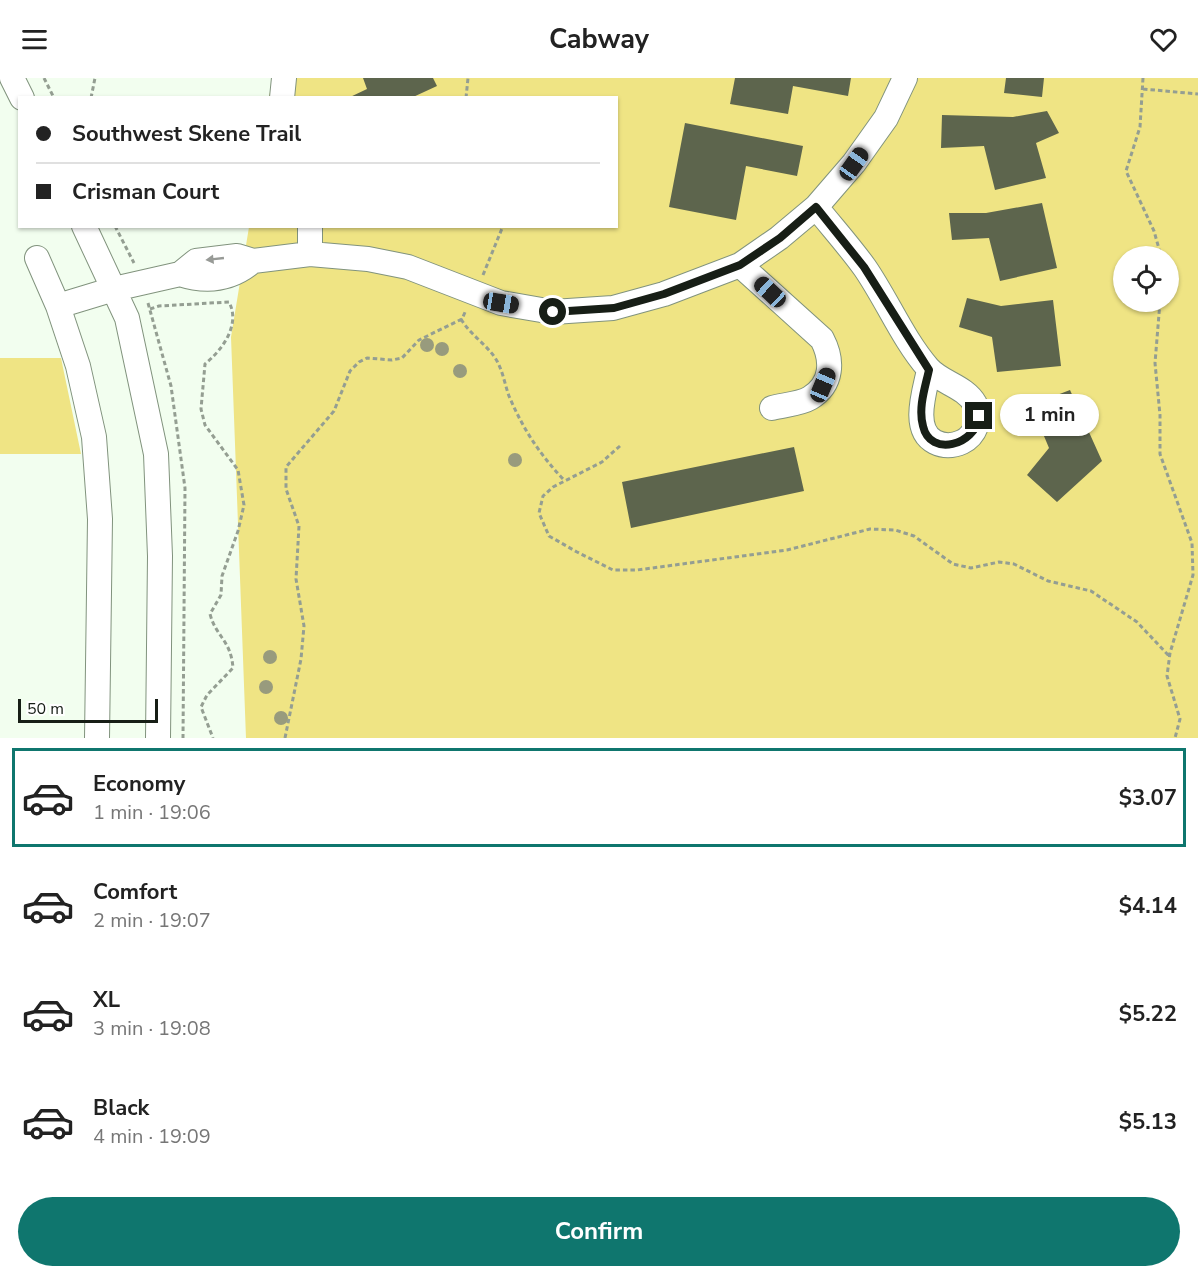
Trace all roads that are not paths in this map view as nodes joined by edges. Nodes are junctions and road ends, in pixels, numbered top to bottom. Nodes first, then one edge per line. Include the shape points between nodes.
1 (12, 78) edge
2 (284, 78) edge
3 (905, 78) edge
4 (21, 96) edge
5 (282, 96) edge
6 (816, 207) junction
7 (85, 228) edge
8 (310, 228) edge
9 (310, 254) junction
10 (38, 258) dead end
11 (740, 265) junction
12 (114, 289) junction
13 (58, 306) junction
14 (929, 370) dead end
15 (772, 408) dead end
16 (97, 738) edge
17 (158, 738) edge

1 - 4 street
2 - 5 street
3 - 6 street via 886,118 854,164
6 - 11 street
6 - 14 street via 864,267
7 - 12 street
8 - 9 street
9 - 11 street via 408,267 501,303 553,312 614,308
9 - 12 street via 253,261 237,256 196,261 180,274
10 - 13 street
11 - 15 street via 822,339 830,355 830,369 823,385 809,399
12 - 13 street
12 - 17 street via 127,318 156,454 160,556
13 - 16 street via 78,366 94,437 100,519

